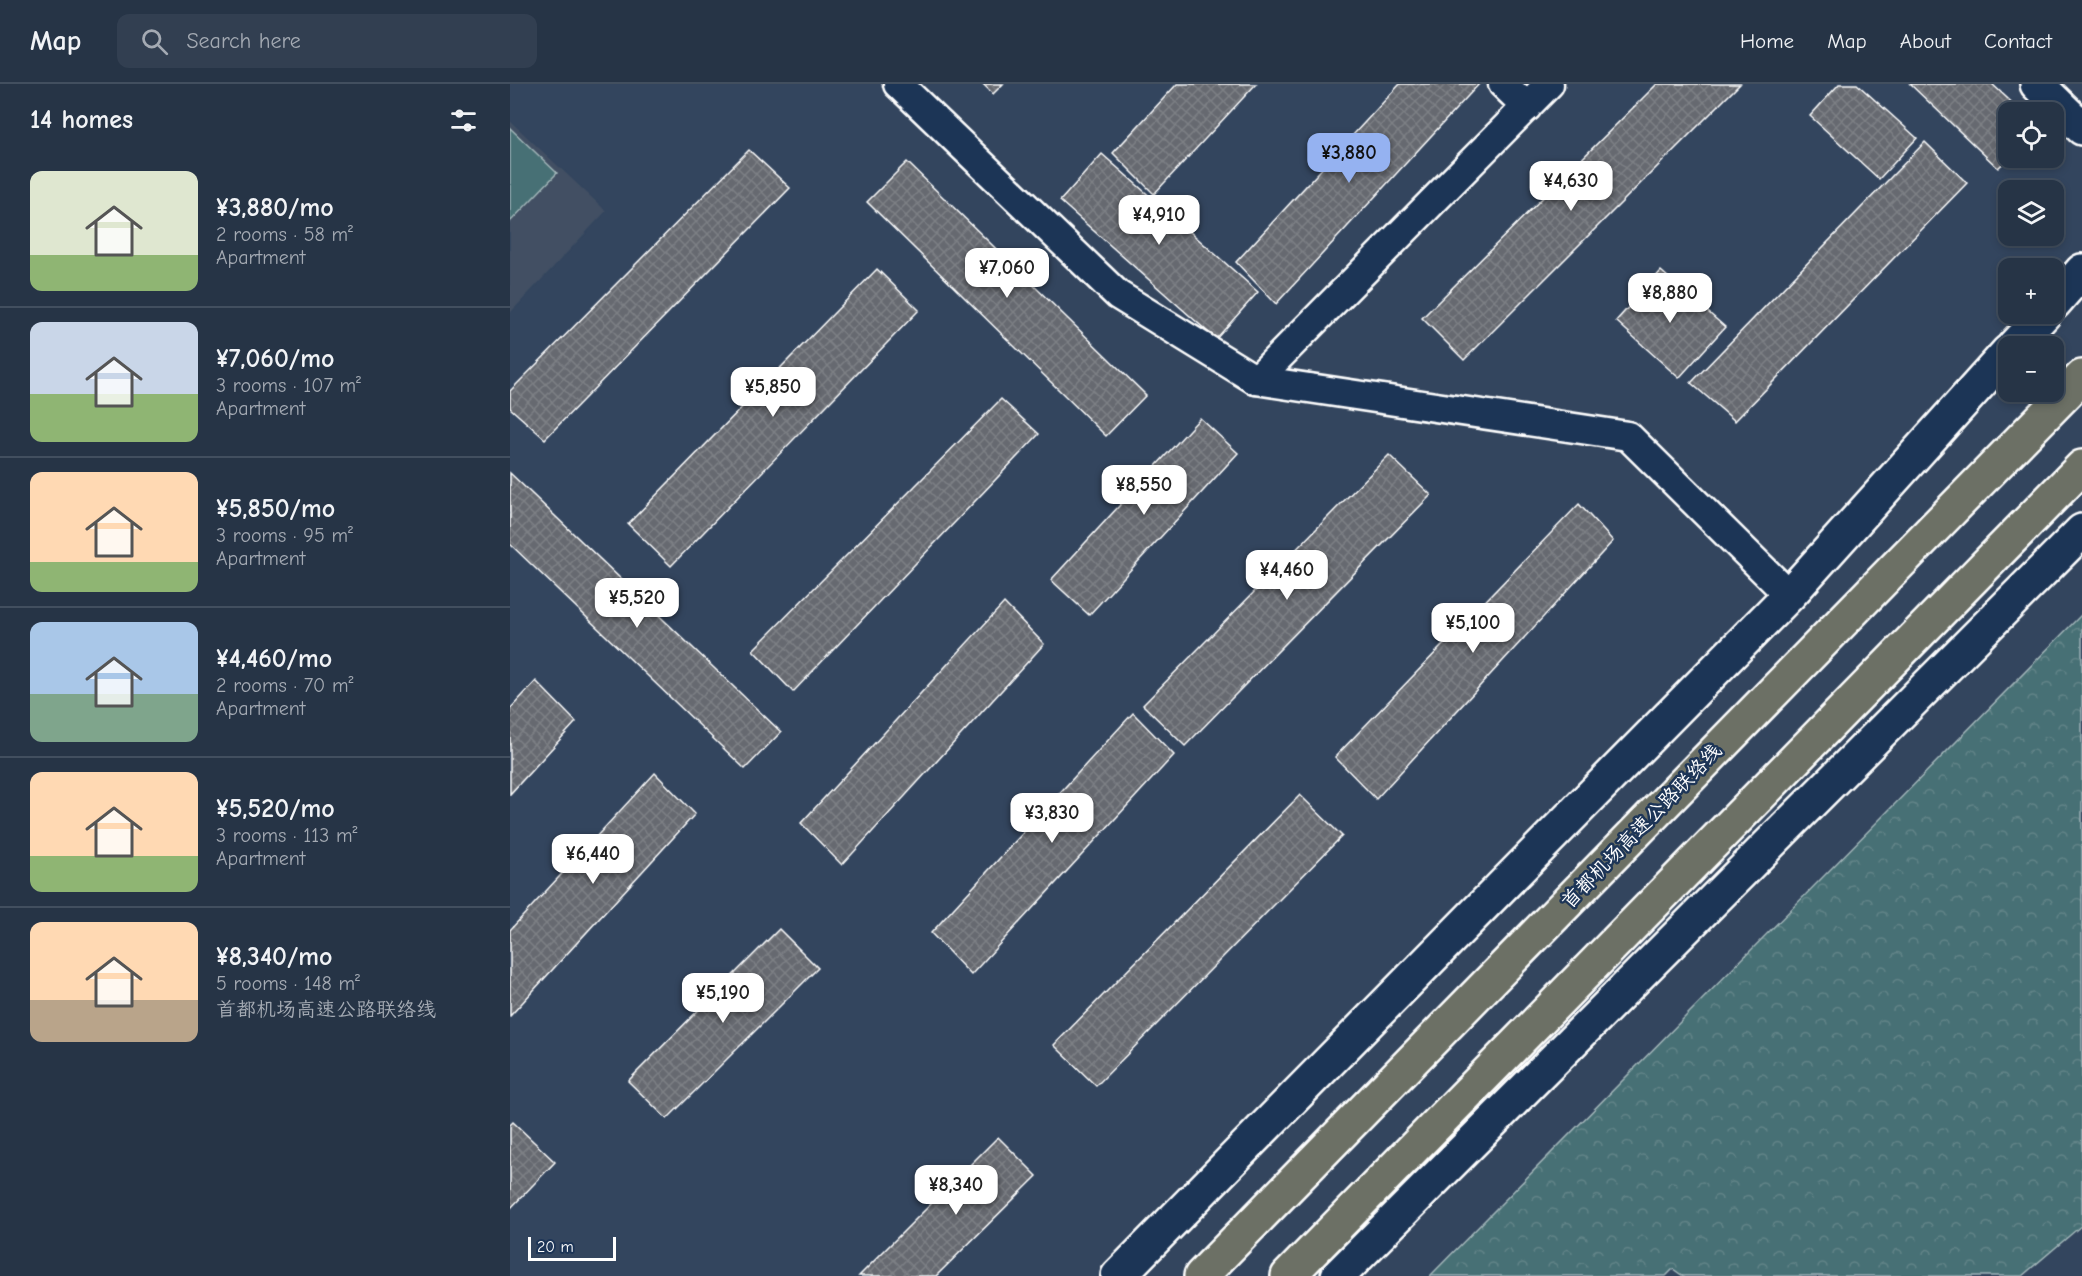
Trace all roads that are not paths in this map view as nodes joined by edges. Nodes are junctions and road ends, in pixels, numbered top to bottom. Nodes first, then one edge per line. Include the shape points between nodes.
1 (898, 84) edge
2 (1503, 84) edge
3 (1549, 84) edge
4 (2037, 84) edge
5 (1527, 107) junction
6 (2082, 128) edge
7 (2082, 271) edge
8 (2064, 292) edge
9 (2035, 324) edge
10 (2023, 336) edge
11 (1998, 363) edge
12 (2082, 377) edge
13 (1256, 380) junction
14 (2082, 467) edge
15 (2082, 531) edge
16 (1789, 595) junction
17 (1118, 1276) edge
18 (1201, 1276) edge
19 (1288, 1276) edge
20 (1338, 1276) edge

1 - 13 street via 1118,295
2 - 5 street
3 - 5 street
4 - 6 main road
5 - 13 street
7 - 8 main road
9 - 10 main road
11 - 16 main road
12 - 18 highway, 首都机场高速公路联络线
13 - 16 street via 1628,436
14 - 19 highway
15 - 20 main road
16 - 17 main road

